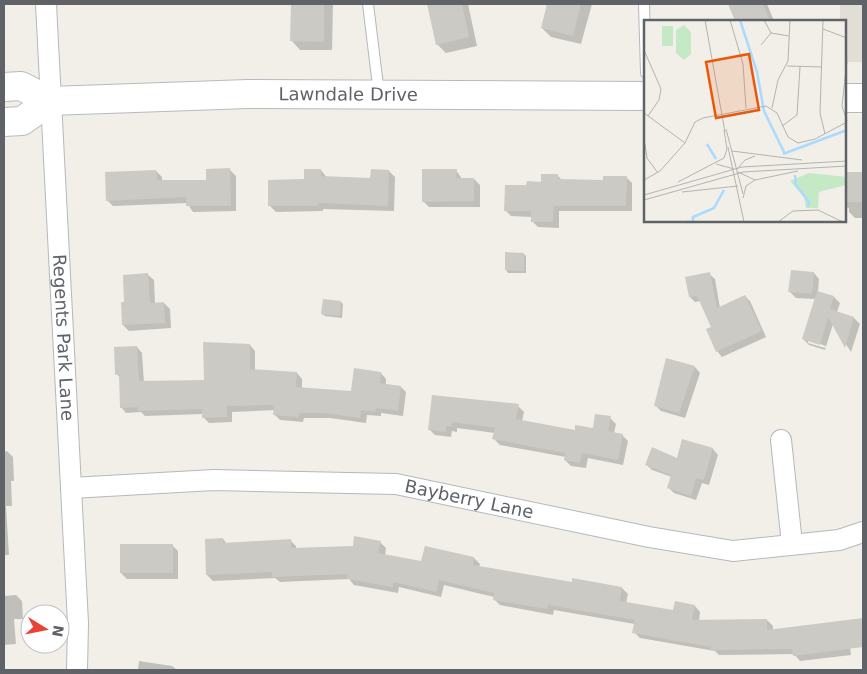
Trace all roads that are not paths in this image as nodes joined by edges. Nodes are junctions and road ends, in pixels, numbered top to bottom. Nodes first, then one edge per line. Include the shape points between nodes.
1 (46, 4) edge
2 (368, 4) edge
3 (644, 4) edge
4 (644, 20) edge
5 (4, 87) edge
6 (380, 94) junction
7 (644, 96) edge
8 (847, 98) edge
9 (863, 98) edge
10 (50, 102) junction
11 (4, 122) edge
12 (781, 440) dead end
13 (71, 488) junction
14 (863, 532) edge
15 (792, 544) junction
16 (77, 670) edge

1 - 10 street, Regents Park Lane
2 - 6 lane
3 - 4 lane
5 - 10 main road via 21,86
6 - 7 main road, Lawndale Drive
6 - 10 main road, Lawndale Drive via 248,94
8 - 9 main road
10 - 11 main road via 22,121
10 - 13 street, Regents Park Lane
12 - 15 street
13 - 15 street, Bayberry Lane via 214,480 396,484 733,551
13 - 16 street, Regents Park Lane via 78,623
14 - 15 street, Bayberry Lane via 839,540

